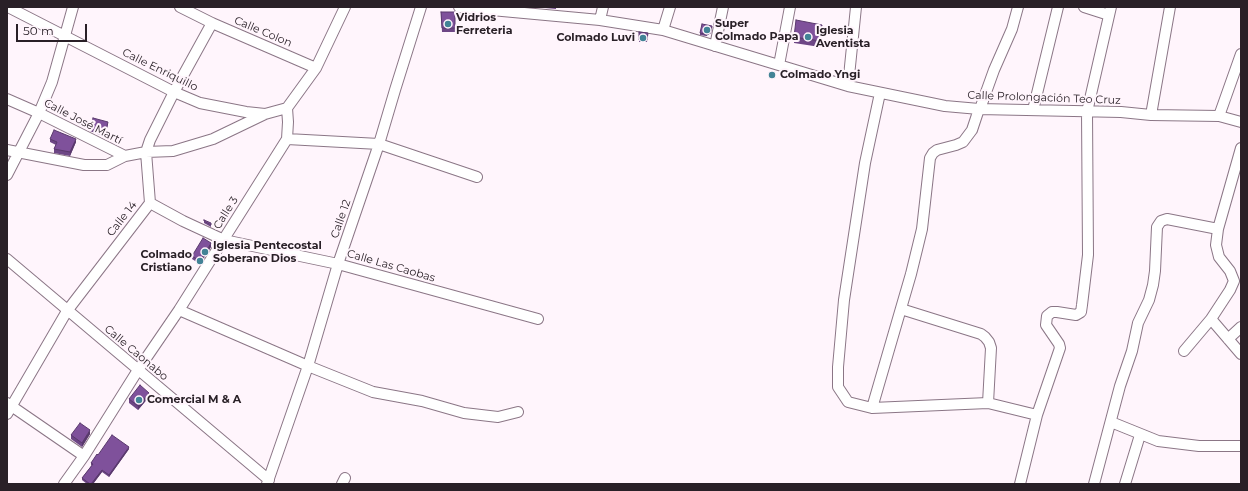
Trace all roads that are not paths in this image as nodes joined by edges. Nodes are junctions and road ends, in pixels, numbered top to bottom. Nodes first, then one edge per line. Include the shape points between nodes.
1 (8, 7) edge
2 (73, 7) edge
3 (180, 7) edge
4 (345, 7) edge
5 (421, 7) edge
6 (459, 7) edge
7 (603, 7) edge
8 (670, 7) edge
9 (723, 7) edge
10 (790, 7) edge
11 (856, 7) edge
12 (1018, 7) edge
13 (1058, 7) edge
14 (1084, 7) edge
15 (1170, 7) edge
16 (1110, 11) edge
17 (600, 20) junction
18 (212, 24) junction
19 (663, 30) junction
20 (65, 35) junction
21 (715, 46) junction
22 (1241, 54) edge
23 (779, 65) junction
24 (316, 68) junction
25 (848, 86) junction
26 (174, 92) junction
27 (880, 93) junction
28 (7, 99) edge
29 (286, 108) junction
30 (979, 109) junction
31 (1033, 110) junction
32 (1087, 112) junction
33 (39, 113) junction
34 (265, 114) junction
35 (1150, 115) junction
36 (1219, 116) junction
37 (1241, 122) edge
38 (287, 139) junction
39 (379, 144) junction
40 (1241, 148) edge
41 (7, 150) edge
42 (18, 152) junction
43 (146, 152) junction
44 (124, 156) junction
45 (7, 175) edge
46 (476, 177) dead end
47 (150, 203) junction
48 (1218, 229) junction
49 (224, 240) junction
50 (7, 259) edge
51 (338, 264) junction
52 (901, 309) junction
53 (178, 310) junction
54 (67, 311) junction
55 (538, 319) dead end
56 (1210, 319) junction
57 (1241, 327) edge
58 (1228, 339) junction
59 (1184, 351) dead end
60 (1241, 354) edge
61 (308, 366) junction
62 (138, 370) junction
63 (988, 403) junction
64 (8, 407) edge
65 (872, 408) junction
66 (518, 412) dead end
67 (1037, 415) junction
68 (1111, 422) junction
69 (1140, 435) junction
70 (1241, 446) edge
71 (84, 456) junction
72 (268, 482) edge
73 (66, 483) edge
74 (1020, 484) edge
75 (1094, 484) edge
76 (1125, 484) edge

1 - 20 street, Calle Enriquillo
2 - 20 street
3 - 18 street, Calle Colon
4 - 24 street
5 - 39 street, Calle 12
6 - 17 street, Calle Prolongación Teo Cruz
7 - 17 street
8 - 19 street
9 - 21 street
10 - 23 street
11 - 25 street
12 - 30 street via 1012,29
13 - 31 street
14 - 16 street
15 - 35 street
16 - 32 street
17 - 19 street, Calle Prolongación Teo Cruz
18 - 24 street, Calle Colon
18 - 26 street, Calle 14
19 - 21 street, Calle Prolongación Teo Cruz
20 - 26 street, Calle Enriquillo
20 - 33 street via 52,82
21 - 23 street, Calle Prolongación Teo Cruz
22 - 36 street
23 - 25 street, Calle Prolongación Teo Cruz
24 - 29 street
25 - 27 street, Calle Prolongación Teo Cruz
26 - 34 street, Calle Enriquillo via 200,103
26 - 43 street, Calle 14
27 - 30 street, Calle Prolongación Teo Cruz via 945,106
27 - 65 street via 865,162 844,300 838,366 838,388 848,402
28 - 33 street, Calle José Martí
29 - 34 street, Calle José Martí
29 - 38 street
30 - 31 street, Calle Prolongación Teo Cruz
30 - 52 street via 972,130 963,142 937,150 930,158 922,229
31 - 32 street, Calle Prolongación Teo Cruz
32 - 35 street, Calle Prolongación Teo Cruz
32 - 67 street via 1088,254 1081,312 1076,315 1052,312 1047,316 1046,325 1060,348
33 - 42 street
33 - 44 street, Calle José Martí
34 - 43 street, Calle José Martí via 213,139 173,151
35 - 36 street, Calle Prolongación Teo Cruz
36 - 37 street, Calle Prolongación Teo Cruz
38 - 39 street
38 - 49 street, Calle 3
39 - 46 street
39 - 51 street, Calle 12
40 - 48 street
41 - 42 street
42 - 44 street via 84,165 107,164
42 - 45 street
43 - 44 street, Calle José Martí
43 - 47 street, Calle 14
47 - 49 street, Calle Las Caobas
47 - 54 street, Calle 14
48 - 56 street via 1216,245 1219,257 1234,281
48 - 68 street via 1167,219 1156,227 1153,285 1138,323
49 - 51 street, Calle Las Caobas
49 - 53 street, Calle 3
50 - 54 street, Calle Caonabo
51 - 55 street, Calle Las Caobas
51 - 61 street, Calle 12
52 - 63 street via 985,337 991,348
52 - 65 street
53 - 61 street
53 - 62 street, Calle 3
54 - 62 street, Calle Caonabo
54 - 64 street, Calle 14
56 - 58 street
56 - 59 street
57 - 58 street
58 - 60 street
61 - 66 street via 373,392 422,401 464,413 498,416
61 - 72 street, Calle 12
62 - 71 street, Calle 3
62 - 72 street, Calle Caonabo
63 - 65 street
63 - 67 street
64 - 71 street
67 - 74 street
68 - 69 street
68 - 75 street
69 - 70 street via 1158,441 1199,446
69 - 76 street
71 - 73 street, Calle 3

